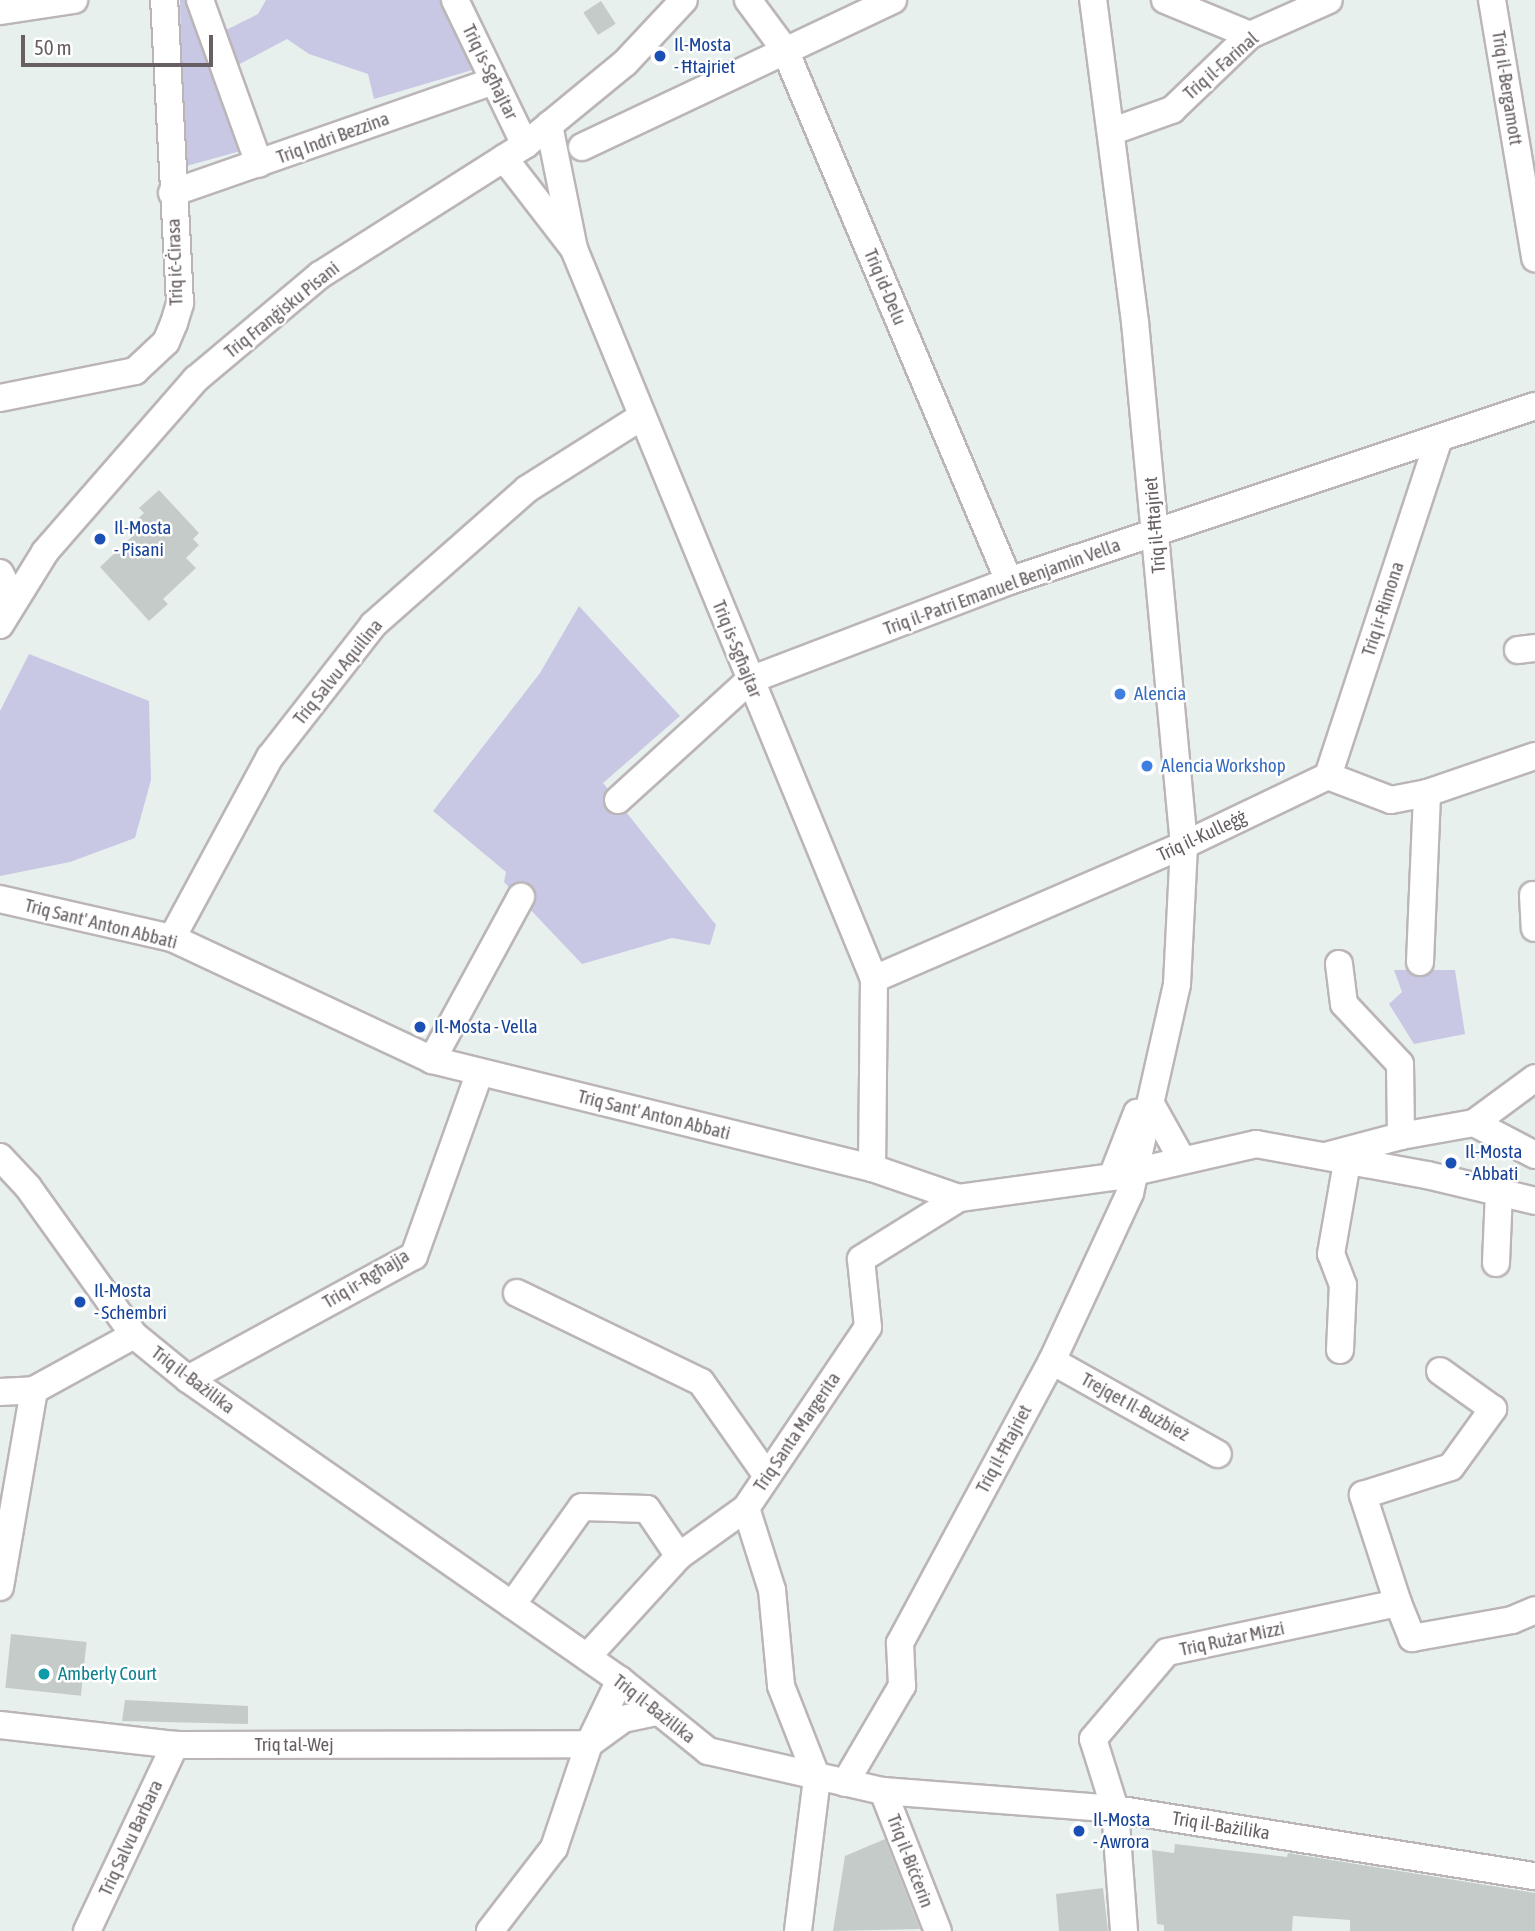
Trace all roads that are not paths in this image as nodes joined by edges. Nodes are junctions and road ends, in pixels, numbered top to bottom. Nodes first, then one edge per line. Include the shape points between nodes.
1 (74, 0) edge
2 (163, 0) edge
3 (200, 0) edge
4 (454, 0) edge
5 (684, 0) edge
6 (748, 0) edge
7 (893, 0) edge
8 (1093, 0) edge
9 (1165, 0) edge
10 (1329, 0) edge
11 (1492, 0) edge
12 (0, 11) edge
13 (1250, 35) junction
14 (785, 50) junction
15 (493, 81) junction
16 (549, 125) junction
17 (1113, 131) junction
18 (582, 147) dead end
19 (514, 151) junction
20 (259, 164) junction
21 (172, 193) junction
22 (574, 249) junction
23 (1535, 258) edge
24 (0, 398) edge
25 (1535, 406) edge
26 (641, 417) junction
27 (1438, 441) junction
28 (1156, 533) junction
29 (0, 572) edge
30 (1009, 581) junction
31 (13, 599) junction
32 (0, 625) edge
33 (750, 680) junction
34 (1535, 756) edge
35 (1328, 776) junction
36 (1427, 793) junction
37 (618, 800) dead end
38 (1184, 845) junction
39 (1533, 895) dead end
40 (521, 897) dead end
41 (0, 900) edge
42 (1535, 928) edge
43 (172, 938) junction
44 (1420, 962) dead end
45 (1339, 964) dead end
46 (874, 979) junction
47 (1161, 1049) junction
48 (432, 1060) junction
49 (480, 1072) junction
50 (1535, 1078) edge
51 (1151, 1104) junction
52 (1474, 1123) junction
53 (1401, 1136) junction
54 (1535, 1155) edge
55 (0, 1157) edge
56 (1181, 1158) junction
57 (1338, 1159) junction
58 (872, 1168) junction
59 (1138, 1170) junction
60 (1112, 1177) junction
61 (1499, 1190) junction
62 (959, 1198) junction
63 (1535, 1200) edge
64 (1496, 1263) dead end
65 (517, 1293) dead end
66 (134, 1335) junction
67 (1340, 1350) dead end
68 (1052, 1361) junction
69 (1440, 1371) dead end
70 (188, 1379) junction
71 (34, 1390) junction
72 (0, 1392) edge
73 (1218, 1454) dead end
74 (767, 1476) junction
75 (746, 1508) junction
76 (679, 1556) junction
77 (0, 1587) edge
78 (1398, 1603) junction
79 (512, 1605) junction
80 (1535, 1610) edge
81 (587, 1657) junction
82 (620, 1680) junction
83 (657, 1712) junction
84 (0, 1725) edge
85 (589, 1744) junction
86 (175, 1745) junction
87 (817, 1778) junction
88 (845, 1783) junction
89 (883, 1791) junction
90 (1115, 1809) junction
91 (1535, 1876) edge
92 (87, 1931) edge
93 (490, 1931) edge
94 (798, 1931) edge
95 (938, 1931) edge
96 (1124, 1931) edge

1 - 12 street
2 - 21 street, Triq iċ-Ċirasa
3 - 20 street
4 - 15 street, Triq is-Sgħajtar
5 - 16 street, Triq Franġisku Pisani via 625,63
6 - 14 street, Triq id-Delu
7 - 14 street
8 - 17 street, Triq il-Ħtajriet
9 - 13 street
10 - 13 street, Triq il-Farinal
11 - 23 street, Triq il-Bergamott
13 - 17 street, Triq il-Farinal via 1172,110
14 - 18 street
14 - 30 street, Triq id-Delu
15 - 19 street, Triq is-Sgħajtar
15 - 20 street, Triq Indrì Bezzina
16 - 19 street, Triq Franġisku Pisani
16 - 22 street
17 - 28 street, Triq il-Ħtajriet
19 - 22 street, Triq is-Sgħajtar
19 - 31 street, Triq Franġisku Pisani via 320,275 196,379 45,552
20 - 21 street, Triq Indrì Bezzina
21 - 24 street, Triq iċ-Ċirasa via 180,303 166,342 135,372
22 - 26 street, Triq is-Sgħajtar
25 - 27 street, Triq il-Patri Emanuel Benjamin Vella
26 - 33 street, Triq is-Sgħajtar
26 - 43 street, Triq Salvu Aquilina via 527,489 373,625 270,757
27 - 28 street, Triq il-Patri Emanuel Benjamin Vella
27 - 35 street, Triq ir-Rimona
28 - 30 street, Triq il-Patri Emanuel Benjamin Vella
28 - 38 street, Triq il-Ħtajriet
29 - 31 street
30 - 33 street, Triq il-Patri Emanuel Benjamin Vella
31 - 32 street, Triq Franġisku Pisani
33 - 37 street
33 - 46 street, Triq is-Sgħajtar
34 - 36 street
35 - 36 street via 1391,800
35 - 38 street, Triq il-Kulleġġ
36 - 44 street
38 - 46 street, Triq il-Kulleġġ
38 - 47 street, Triq il-Ħtajriet via 1177,984
39 - 42 street
40 - 48 street
41 - 43 street, Triq Sant' Anton Abbati
43 - 48 street, Triq Sant' Anton Abbati
45 - 53 street via 1344,1004 1400,1064
46 - 58 street, Triq is-Sgħajtar
47 - 51 street, Triq il-Ħtajriet
47 - 60 street, Triq il-Ħtajriet
48 - 49 street, Triq Sant' Anton Abbati
49 - 58 street, Triq Sant' Anton Abbati
49 - 70 street, Triq ir-Rgħajja via 414,1256
50 - 52 street
51 - 56 street
51 - 59 street, Triq il-Ħtajriet
52 - 53 street, Triq Sant' Anton Abbati
52 - 54 street
53 - 57 street, Triq Sant' Anton Abbati
55 - 66 street, Triq il-Bażilika via 28,1187
56 - 57 street, Triq Sant' Anton Abbati via 1256,1144
56 - 59 street, Triq Sant' Anton Abbati
57 - 61 street, Triq Sant' Anton Abbati
57 - 67 street via 1331,1254 1343,1285
58 - 62 street, Triq Sant' Anton Abbati
59 - 60 street, Triq Sant' Anton Abbati
59 - 68 street, Triq il-Ħtajriet
60 - 62 street, Triq Sant' Anton Abbati
61 - 63 street, Triq Sant' Anton Abbati
61 - 64 street
62 - 74 street, Triq Santa Margerita via 861,1259 868,1327
65 - 74 street via 701,1382
66 - 70 street, Triq il-Bażilika
66 - 71 street
68 - 73 street, Trejqet Il-Bużbież
68 - 88 street, Triq il-Ħtajriet via 900,1643 902,1686
69 - 78 street via 1493,1409 1451,1467 1363,1495
70 - 79 street, Triq il-Bażilika
71 - 72 street
71 - 77 street
74 - 75 street, Triq Santa Margerita
75 - 76 street, Triq Santa Margerita
75 - 87 street via 772,1590 781,1686
76 - 79 street via 647,1509 582,1507
76 - 81 street, Triq Santa Margerita
78 - 80 street via 1412,1638 1512,1620
78 - 90 street, Triq Rużar Mizzi via 1167,1653 1093,1739
79 - 81 street, Triq il-Bażilika
81 - 82 street, Triq il-Bażilika
82 - 83 street, Triq il-Bażilika
82 - 85 street
83 - 85 street via 623,1719
83 - 87 street, Triq il-Bażilika via 708,1751
84 - 86 street, Triq tal-Wej
85 - 86 street, Triq tal-Wej
85 - 93 street via 554,1848
86 - 92 street, Triq Salvu Barbara
87 - 88 street, Triq il-Bażilika
87 - 94 street
88 - 89 street, Triq il-Bażilika
89 - 90 street, Triq il-Bażilika
89 - 95 street, Triq il-Biċċerin
90 - 91 street, Triq il-Bażilika
90 - 96 street

